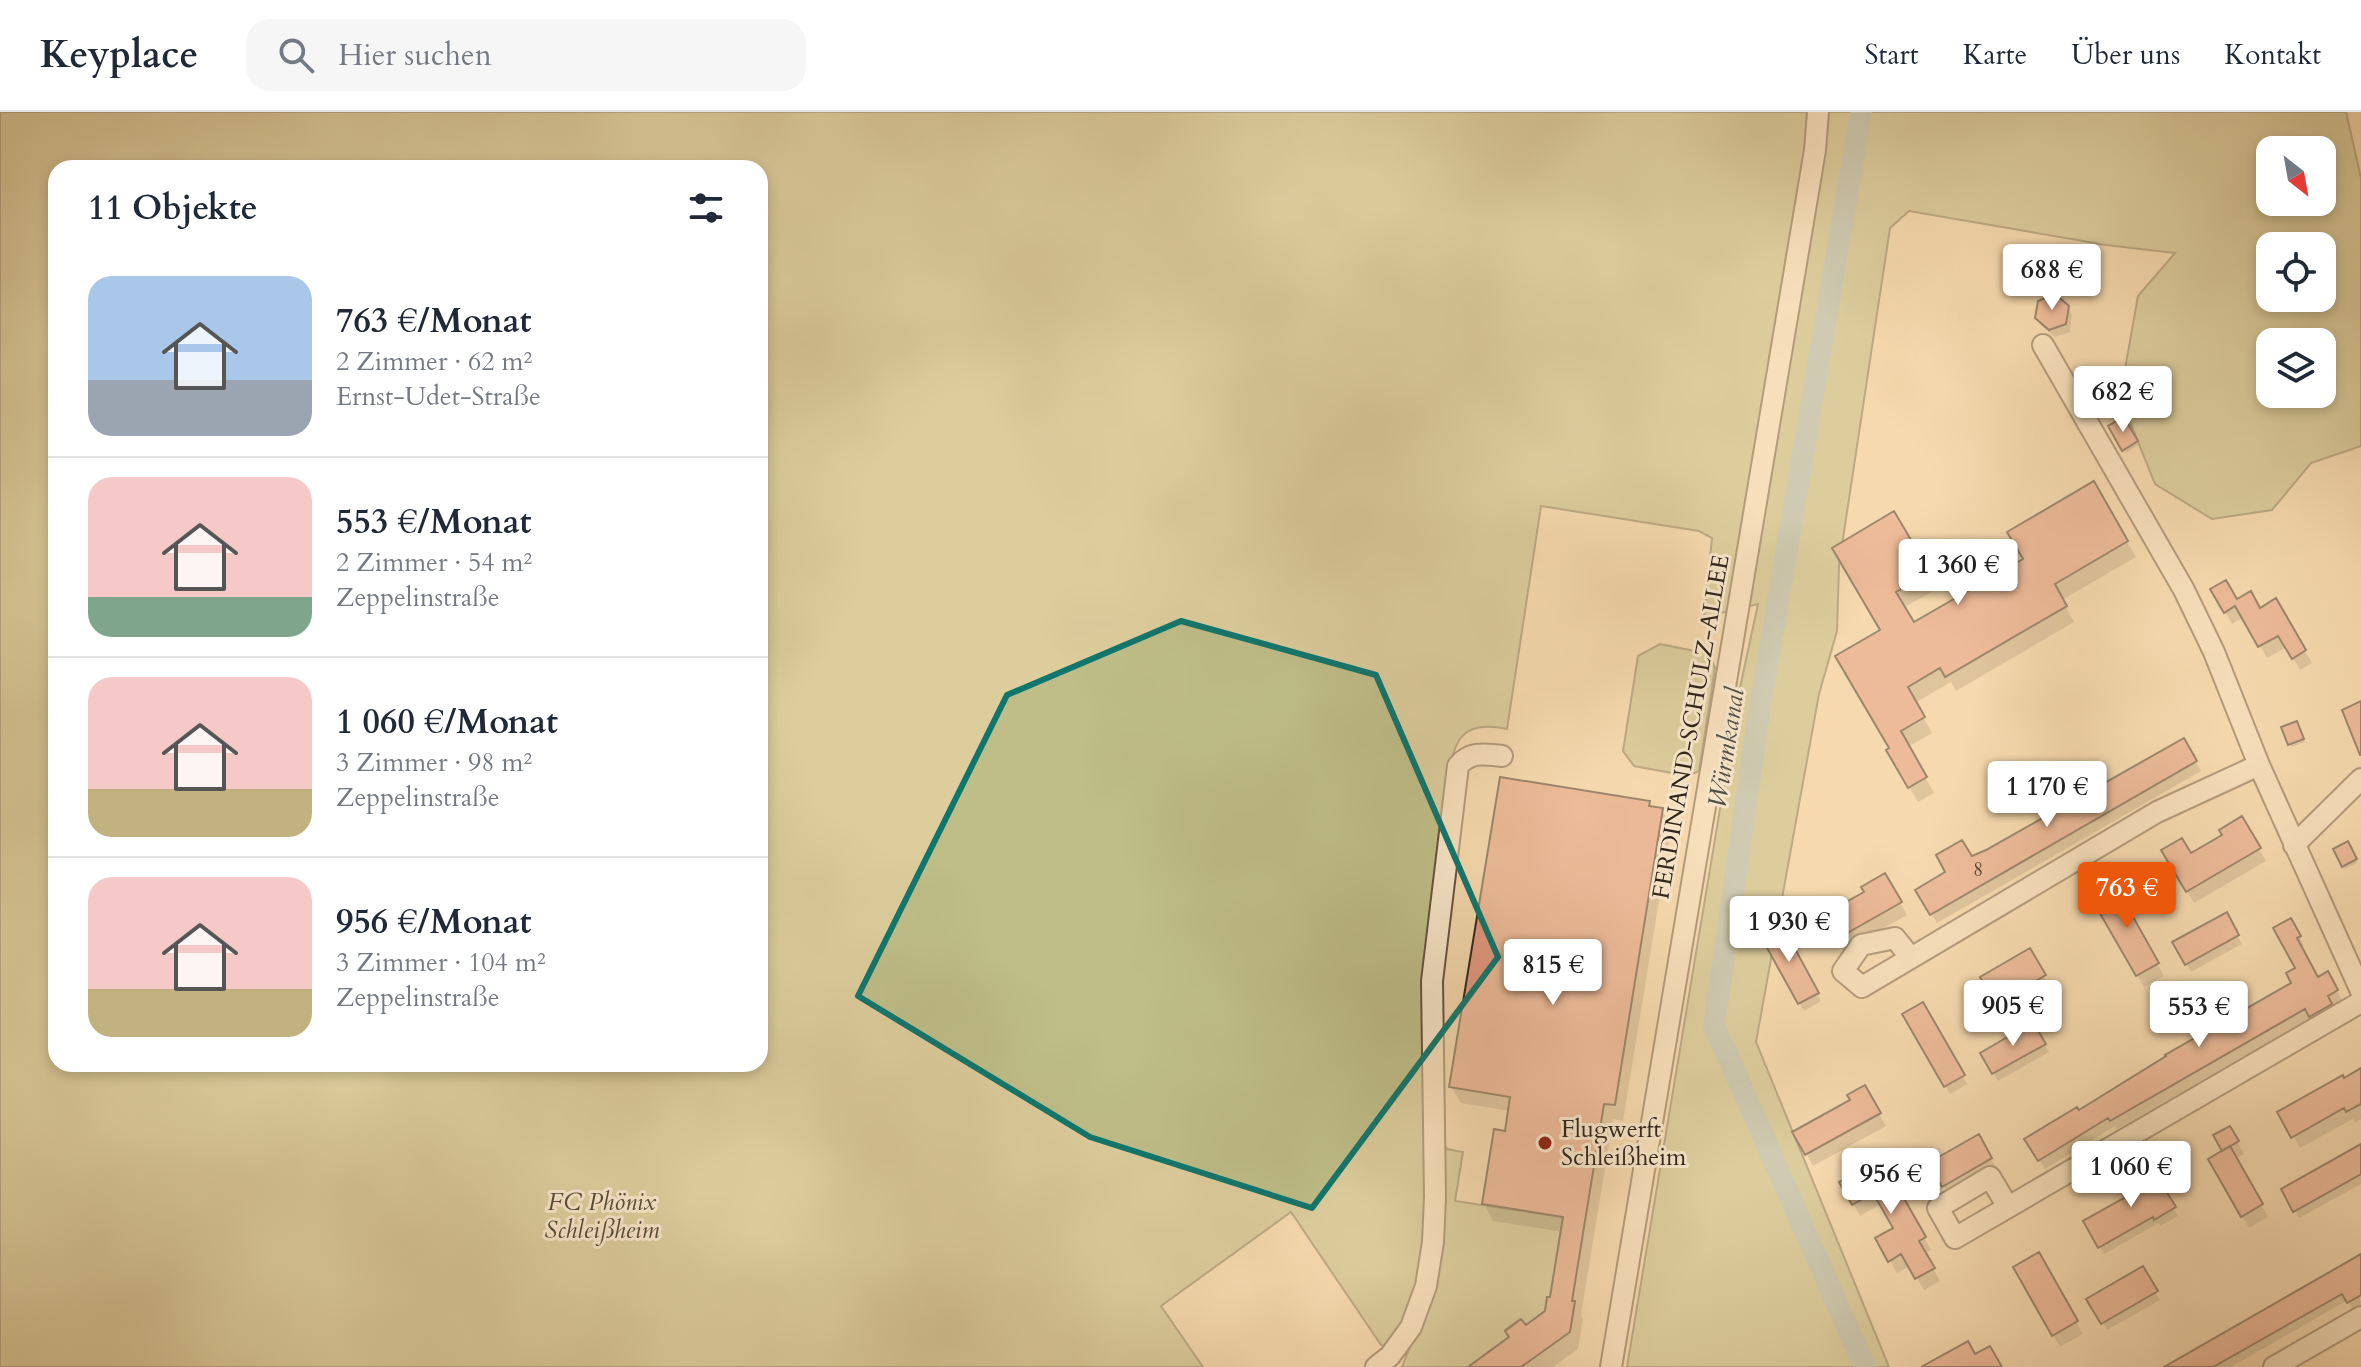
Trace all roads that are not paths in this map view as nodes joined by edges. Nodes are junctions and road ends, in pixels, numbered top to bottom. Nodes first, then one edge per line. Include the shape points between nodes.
1 (1818, 112) edge
2 (2043, 345) dead end
3 (1502, 756) dead end
4 (2259, 765) junction
5 (2361, 779) edge
6 (2294, 845) junction
7 (1911, 958) dead end
8 (2361, 991) edge
9 (2361, 1002) edge
10 (2008, 1207) dead end
11 (2361, 1317) edge
12 (1608, 1362) edge
13 (1376, 1367) edge
14 (2274, 1367) edge

1 - 12 street, FERDINAND-SCHULZ-ALLEE
2 - 4 street via 2184,590
3 - 13 street via 1474,754 1458,766 1432,981 1433,1242 1426,1286 1411,1327
4 - 6 street
4 - 7 street via 2157,812
5 - 6 street
6 - 8 street
9 - 10 street
11 - 14 street

